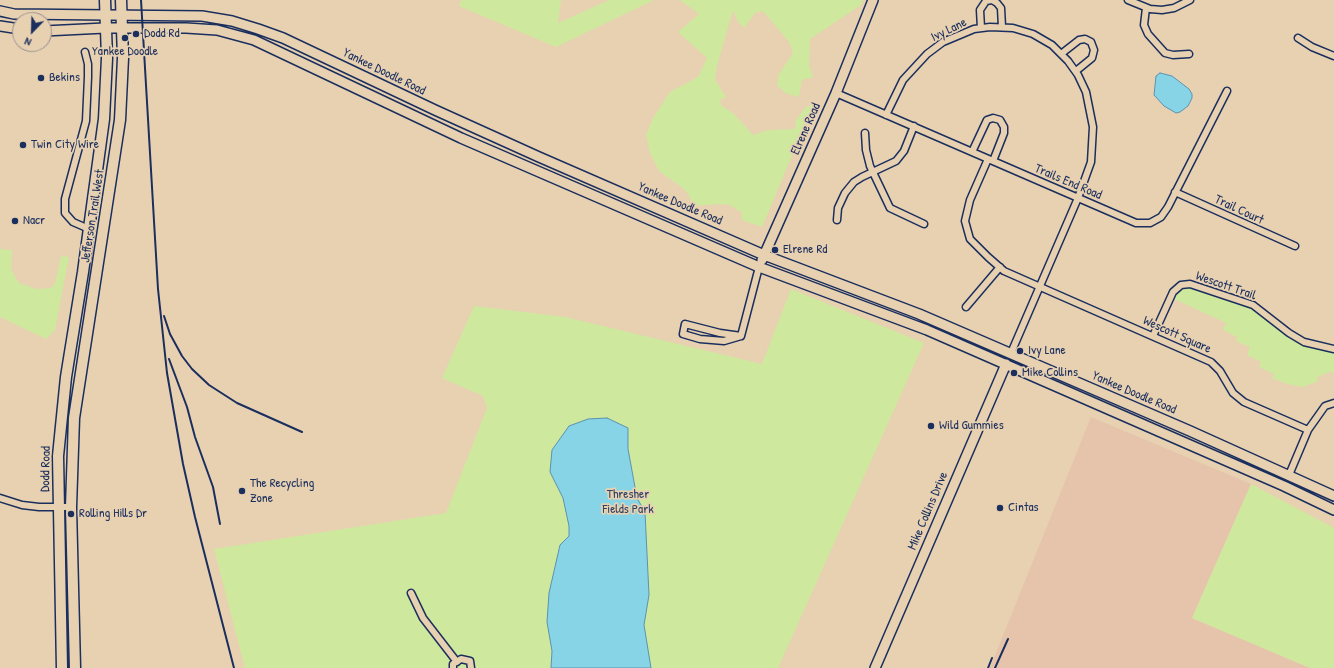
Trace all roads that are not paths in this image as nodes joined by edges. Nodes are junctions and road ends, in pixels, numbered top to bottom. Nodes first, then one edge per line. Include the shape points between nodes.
1 (104, 0) edge
2 (121, 0) edge
3 (874, 0) edge
4 (1128, 0) edge
5 (1190, 0) edge
6 (1146, 8) junction
7 (0, 11) edge
8 (105, 15) junction
9 (122, 15) junction
10 (0, 26) edge
11 (1002, 27) junction
12 (12, 28) edge
13 (105, 28) junction
14 (122, 28) junction
15 (981, 28) junction
16 (52, 31) edge
17 (1298, 38) dead end
18 (84, 52) dead end
19 (282, 52) junction
20 (1061, 54) junction
21 (1189, 54) dead end
22 (1334, 56) edge
23 (1076, 72) junction
24 (389, 88) junction
25 (1227, 91) dead end
26 (836, 93) junction
27 (394, 106) junction
28 (886, 115) junction
29 (914, 126) junction
30 (865, 133) dead end
31 (499, 139) junction
32 (972, 152) junction
33 (990, 160) junction
34 (873, 172) junction
35 (1174, 192) junction
36 (1078, 198) junction
37 (837, 220) dead end
38 (924, 224) dead end
39 (89, 229) junction
40 (1295, 246) dead end
41 (101, 247) junction
42 (764, 255) junction
43 (760, 267) junction
44 (1000, 267) junction
45 (83, 272) joint
46 (1039, 286) junction
47 (966, 307) dead end
48 (927, 330) junction
49 (741, 336) junction
50 (1153, 336) junction
51 (86, 339) joint
52 (1334, 349) edge
53 (1011, 353) junction
54 (1006, 364) junction
55 (1116, 399) junction
56 (1334, 403) edge
57 (1308, 430) junction
58 (1289, 474) junction
59 (1334, 496) edge
60 (0, 498) edge
61 (58, 507) junction
62 (71, 508) junction
63 (1334, 510) edge
64 (411, 592) dead end
65 (455, 665) edge
66 (62, 668) edge
67 (75, 668) edge
68 (471, 668) edge
69 (875, 668) edge

1 - 8 main road, Jefferson Trail West
2 - 9 main road, Jefferson Trail West
3 - 26 main road, Elrene Road
4 - 6 street
5 - 6 street via 1174,8
6 - 21 street via 1144,25 1164,53
7 - 8 main road, Yankee Doodle Road via 14,14
8 - 9 main road, Yankee Doodle Road
8 - 13 main road, Jefferson Trail West
9 - 14 main road, Jefferson Trail West
9 - 24 main road, Yankee Doodle Road via 202,16 246,24 283,38
10 - 12 main road
11 - 15 street, Ivy Lane
11 - 15 street via 1001,8 992,0 986,1 980,10
11 - 20 street, Ivy Lane via 1033,34 1052,45
13 - 14 main road, Yankee Doodle Road
13 - 16 main road, Yankee Doodle Road
13 - 39 main road, Jefferson Trail West via 107,65 104,119
14 - 19 main road, Yankee Doodle Road via 217,30 254,40
14 - 41 main road, Jefferson Trail West via 123,80 120,120
15 - 28 street, Ivy Lane via 959,34 927,54 903,80
17 - 22 street
18 - 39 street via 88,64 86,121 65,198 65,213 73,222
19 - 24 main road via 287,51 375,90 386,93
19 - 27 main road, Yankee Doodle Road
20 - 23 street, Ivy Lane
20 - 23 street via 1078,40 1091,42 1094,50 1092,58
23 - 36 street, Ivy Lane via 1086,92 1093,126 1090,162
24 - 31 main road, Yankee Doodle Road
25 - 35 street, Trails End Road
26 - 28 street, Trails End Road
26 - 42 main road, Elrene Road
27 - 31 main road via 398,102 408,104 495,142
27 - 43 main road, Yankee Doodle Road via 461,138
28 - 29 street, Trails End Road
29 - 32 street, Trails End Road
29 - 34 street via 904,151 896,161
30 - 34 street via 866,150
31 - 42 main road, Yankee Doodle Road
32 - 33 street, Trails End Road
32 - 33 street, Wescott Square via 987,120 1000,120 1004,133
33 - 36 street, Trails End Road
33 - 44 street, Wescott Square via 970,200 965,221 970,239
34 - 37 street via 854,182 845,193 838,208
34 - 38 street via 890,208
35 - 36 street, Trails End Road via 1161,217 1150,223 1136,223
35 - 40 street, Trail Court
36 - 46 street, Ivy Lane
39 - 41 main road via 95,243
39 - 45 main road, Jefferson Trail West
41 - 51 main road, Jefferson Trail West
42 - 43 main road, Elrene Road
42 - 53 main road, Yankee Doodle Road via 919,314
43 - 48 main road, Yankee Doodle Road
43 - 49 street
44 - 46 street, Wescott Square
44 - 47 street
45 - 61 main road, Dodd Road via 61,416
46 - 50 street, Wescott Square
46 - 53 street, Ivy Lane
48 - 53 main road via 999,354
48 - 54 main road, Yankee Doodle Road
49 - 49 street via 720,334 685,324 683,334 700,339 724,341
50 - 52 street, Wescott Trail via 1173,292 1181,285 1190,284 1253,305 1289,334
50 - 57 street, Wescott Square via 1211,362 1220,371 1233,393 1244,402
51 - 62 main road, Dodd Road via 74,418
53 - 55 main road, Yankee Doodle Road
54 - 55 main road via 1021,364 1091,392
54 - 63 main road, Yankee Doodle Road
54 - 69 main road, Mike Collins Drive
55 - 58 main road, Yankee Doodle Road
56 - 57 street via 1325,406
57 - 58 street
58 - 59 main road, Yankee Doodle Road
60 - 61 street via 22,505
61 - 62 street
61 - 66 main road, Dodd Road
62 - 67 main road, Dodd Road
64 - 65 street via 423,618
65 - 68 street via 462,660 470,661

